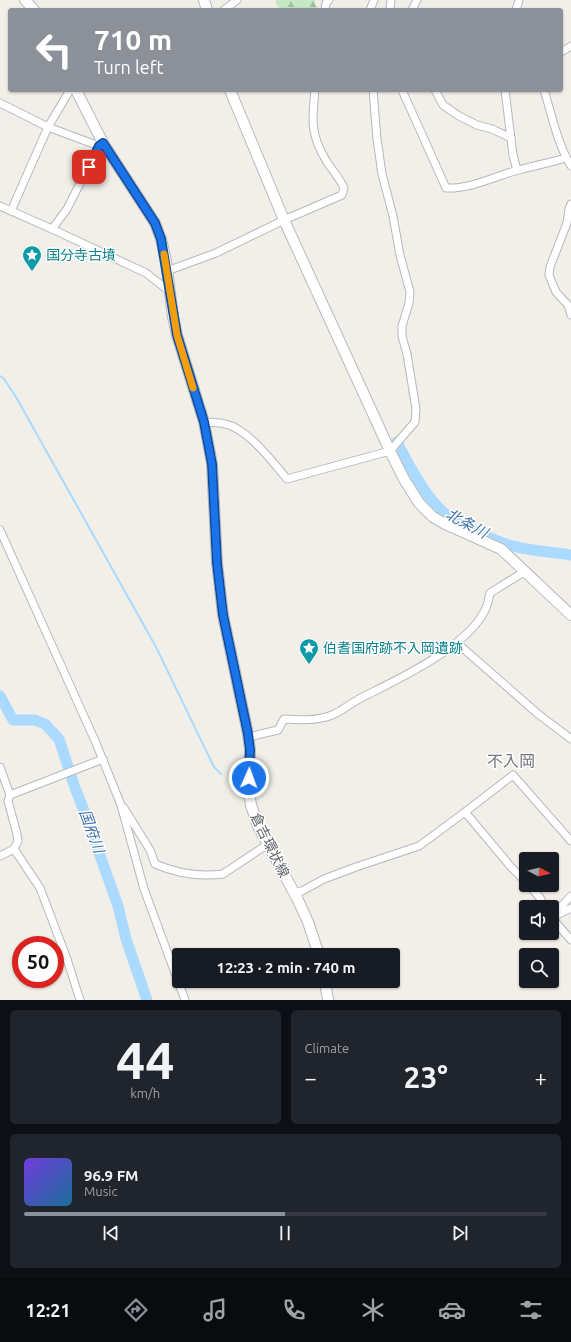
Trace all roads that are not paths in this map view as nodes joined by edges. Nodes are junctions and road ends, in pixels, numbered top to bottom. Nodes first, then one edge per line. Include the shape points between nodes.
1 (25, 0) edge
2 (237, 0) edge
3 (32, 8) edge
4 (227, 8) edge
5 (69, 92) edge
6 (77, 92) edge
7 (231, 92) edge
8 (315, 92) edge
9 (373, 92) edge
10 (403, 92) edge
11 (436, 92) edge
12 (504, 92) edge
13 (545, 92) edge
14 (0, 102) edge
15 (48, 127) junction
16 (512, 138) junction
17 (101, 145) junction
18 (566, 158) junction
19 (571, 166) edge
20 (517, 170) junction
21 (571, 204) edge
22 (0, 206) edge
23 (11, 211) junction
24 (284, 220) junction
25 (52, 229) junction
26 (167, 271) junction
27 (169, 291) junction
28 (571, 315) edge
29 (204, 422) junction
30 (390, 451) junction
31 (0, 530) edge
32 (524, 572) junction
33 (571, 615) edge
34 (457, 643) junction
35 (248, 736) junction
36 (571, 738) edge
37 (102, 759) junction
38 (0, 767) edge
39 (13, 793) junction
40 (121, 805) junction
41 (465, 812) junction
42 (571, 841) edge
43 (268, 844) junction
44 (14, 849) junction
45 (0, 856) edge
46 (519, 875) edge
47 (535, 892) edge
48 (294, 893) junction
49 (571, 896) edge
50 (541, 900) edge
51 (571, 908) edge
52 (559, 909) edge
53 (559, 914) edge
54 (559, 925) edge
55 (571, 940) edge
56 (317, 948) edge
57 (326, 988) edge
58 (80, 1000) edge
59 (185, 1000) edge
60 (328, 1000) edge

1 - 3 main road
2 - 4 street
5 - 15 street
6 - 17 main road, 倉吉環状線
7 - 24 main road
8 - 24 street via 312,119 316,143 344,188 342,195
9 - 30 street via 382,174 410,292 402,336 416,410 415,422
10 - 20 street via 446,188 468,186
11 - 16 street via 443,105 459,116
12 - 16 street
13 - 18 street via 554,128
14 - 15 street
15 - 17 street
15 - 23 street
16 - 20 street
17 - 25 street via 67,209
17 - 26 main road, 倉吉環状線 via 155,223
18 - 19 street
18 - 20 street
21 - 28 street via 549,275 556,292 568,305
22 - 23 street
23 - 25 street
24 - 26 street via 216,253
24 - 30 main road
25 - 27 street via 146,273
26 - 27 main road, 倉吉環状線
27 - 29 main road, 倉吉環状線 via 177,335
29 - 30 street via 226,424 238,429 267,455 286,479
29 - 35 main road, 倉吉環状線 via 212,464 217,563 223,615
30 - 32 main road via 419,503 433,517 501,549
31 - 37 street
32 - 33 main road
32 - 34 street via 490,593 486,608 476,624
34 - 35 street via 333,715 314,720 284,719 278,730
34 - 36 street via 538,714
35 - 43 main road, 倉吉環状線 via 251,805
37 - 39 street
37 - 40 street
38 - 39 street
39 - 44 street via 8,800 18,841
40 - 43 street via 156,864 172,870 184,873 223,874
40 - 59 street via 144,889
41 - 42 street via 513,775
41 - 46 street
41 - 48 street via 419,846 324,879
43 - 48 main road, 倉吉環状線
44 - 45 street
44 - 58 street via 40,888
47 - 50 street
48 - 56 main road, 倉吉環状線
49 - 52 street
51 - 53 street
54 - 55 street
57 - 60 main road

